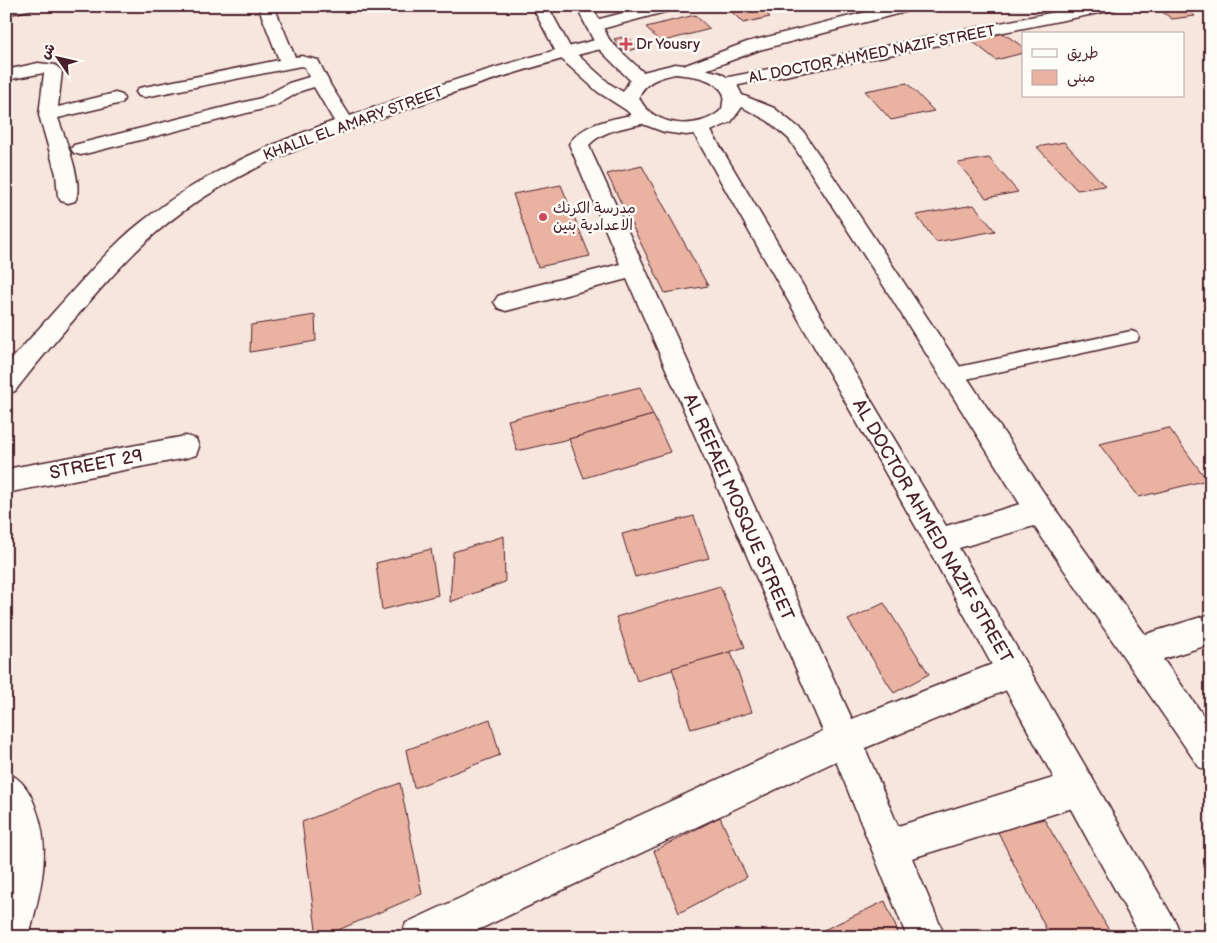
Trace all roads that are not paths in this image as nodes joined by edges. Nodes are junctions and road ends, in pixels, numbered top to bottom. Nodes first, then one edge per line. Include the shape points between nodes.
1 (26, 6) edge
2 (266, 6) edge
3 (540, 6) edge
4 (584, 6) edge
5 (670, 6) edge
6 (910, 6) edge
7 (1108, 6) edge
8 (6, 10) edge
9 (598, 34) junction
10 (564, 52) junction
11 (288, 63) junction
12 (689, 70) junction
13 (6, 76) edge
14 (319, 80) junction
15 (641, 80) junction
16 (729, 90) junction
17 (146, 92) dead end
18 (115, 99) dead end
19 (638, 112) junction
20 (48, 115) junction
21 (345, 124) junction
22 (700, 128) junction
23 (80, 149) dead end
24 (68, 196) dead end
25 (633, 269) junction
26 (506, 302) dead end
27 (1131, 337) dead end
28 (953, 375) junction
29 (6, 384) edge
30 (186, 447) dead end
31 (6, 481) edge
32 (1040, 511) junction
33 (939, 541) junction
34 (1211, 629) edge
35 (1138, 651) junction
36 (1013, 672) junction
37 (844, 739) junction
38 (1211, 755) edge
39 (1079, 788) junction
40 (6, 790) edge
41 (888, 847) junction
42 (10, 937) edge
43 (420, 937) edge
44 (926, 937) edge
45 (1162, 937) edge

1 - 8 street
2 - 11 street
3 - 10 street
4 - 9 street
5 - 9 street, KHALIL EL AMARY STREET
6 - 12 street, AL DOCTOR AHMED NAZIF STREET via 753,46
7 - 16 street, AL DOCTOR AHMED NAZIF STREET
9 - 10 street, KHALIL EL AMARY STREET
9 - 15 street
10 - 19 street via 604,88
10 - 21 street, KHALIL EL AMARY STREET
11 - 14 street via 312,64
11 - 17 street
12 - 15 street via 662,71
12 - 16 street via 708,74
13 - 20 street via 50,68 53,71
14 - 21 street
14 - 23 street via 295,87 268,102
15 - 19 street via 630,97
16 - 22 street via 733,107 715,123
16 - 28 street, AL DOCTOR AHMED NAZIF STREET via 780,119 796,135
18 - 20 street
19 - 22 street via 655,124 670,128
19 - 25 street, AL REFAEI MOSQUE STREET via 591,132 579,144
20 - 24 street via 66,174
21 - 29 street, KHALIL EL AMARY STREET via 264,154 187,198 150,226 116,257
22 - 33 street, AL DOCTOR AHMED NAZIF STREET
25 - 26 street
25 - 37 street, AL REFAEI MOSQUE STREET
27 - 28 lane
28 - 32 street, AL DOCTOR AHMED NAZIF STREET
30 - 31 street, STREET 29
32 - 33 street
32 - 35 street, AL DOCTOR AHMED NAZIF STREET
33 - 36 street, AL DOCTOR AHMED NAZIF STREET
34 - 35 street
35 - 38 street, AL DOCTOR AHMED NAZIF STREET
36 - 37 street
36 - 39 street, AL DOCTOR AHMED NAZIF STREET
37 - 41 street, AL REFAEI MOSQUE STREET
37 - 43 street
39 - 41 street
39 - 45 street, AL DOCTOR AHMED NAZIF STREET
40 - 42 street via 26,826 27,857
41 - 44 street, AL REFAEI MOSQUE STREET

